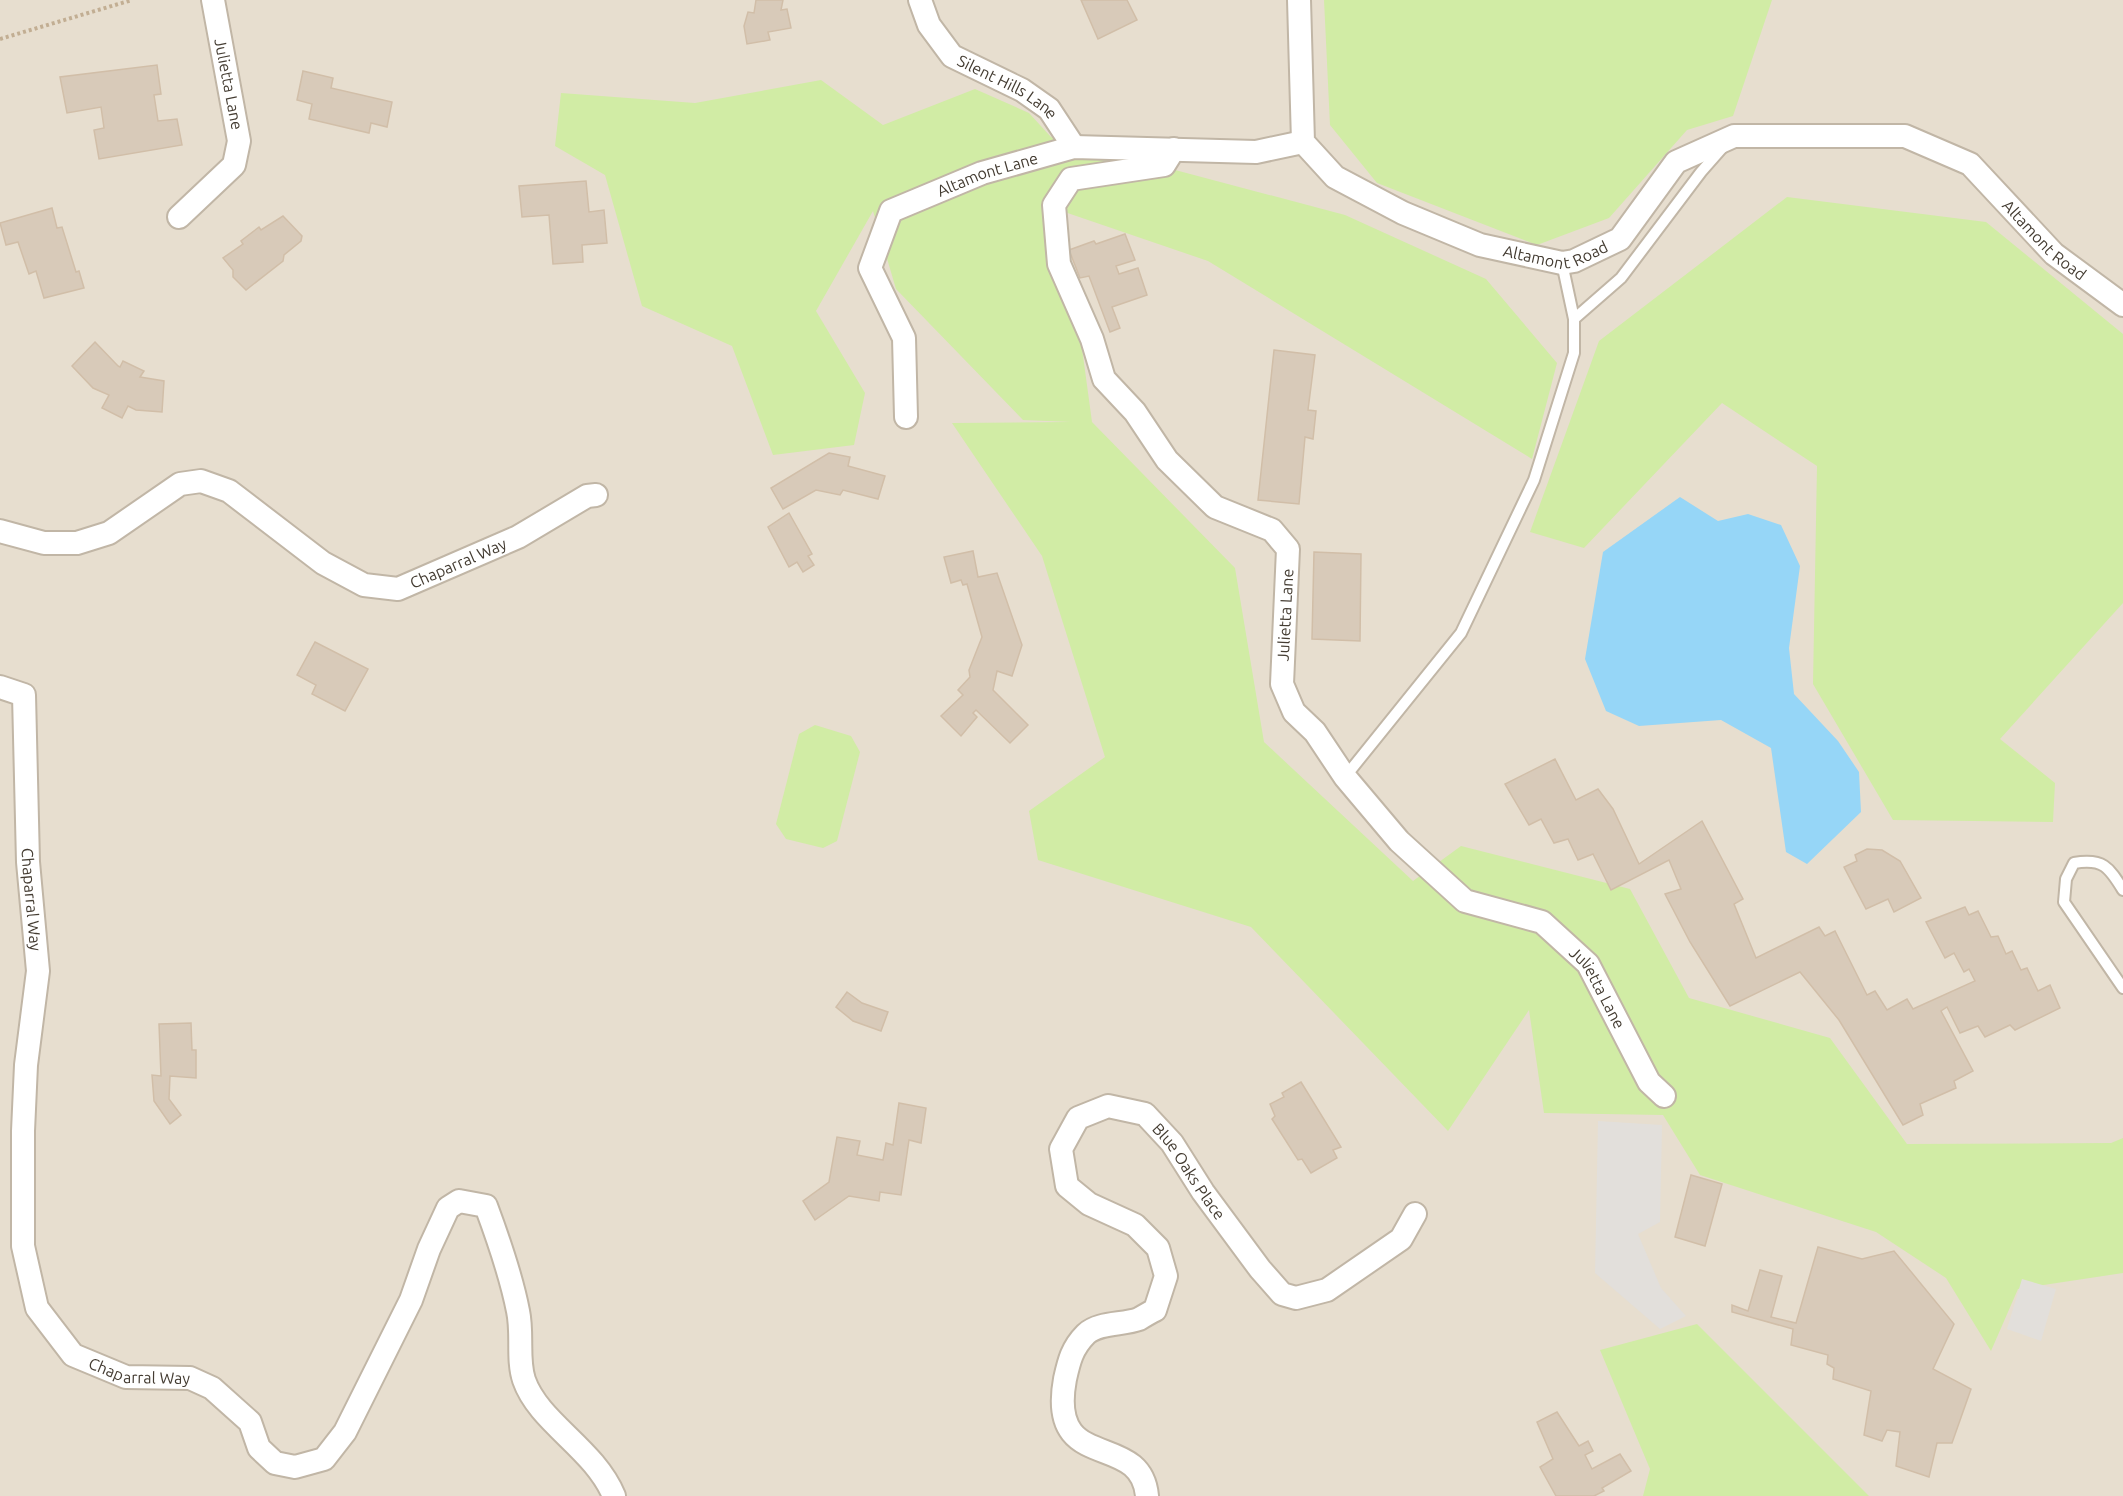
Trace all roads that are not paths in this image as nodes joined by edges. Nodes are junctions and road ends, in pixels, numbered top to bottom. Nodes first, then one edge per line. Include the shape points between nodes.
1 (213, 0) edge
2 (920, 0) edge
3 (1299, 0) edge
4 (1734, 136) junction
5 (1303, 142) junction
6 (1074, 147) junction
7 (1174, 149) junction
8 (179, 217) dead end
9 (1562, 263) junction
10 (2123, 305) edge
11 (1574, 320) junction
12 (906, 417) dead end
13 (596, 495) dead end
14 (0, 531) edge
15 (0, 687) edge
16 (1344, 777) junction
17 (2123, 890) edge
18 (2123, 988) edge
19 (1664, 1096) dead end
20 (1415, 1214) dead end
21 (614, 1496) edge
22 (1147, 1496) edge

1 - 8 street, Julietta Lane via 239,141 234,165
2 - 6 street, Silent Hills Lane via 929,25 952,56 1022,90 1049,109
3 - 5 street
4 - 9 street, Altamont Road via 1676,162 1620,239
4 - 10 street, Altamont Road via 1905,136 1970,164 2054,254
4 - 11 lane via 1701,172 1621,278
5 - 7 street, Altamont Lane via 1256,152
5 - 9 street, Altamont Road via 1335,177 1403,213 1480,245
6 - 7 street, Altamont Lane
6 - 12 street, Altamont Lane via 982,173 891,211 870,268 904,338
7 - 16 street, Julietta Lane via 1164,165 1071,179 1054,206 1059,264 1092,339 1104,379 1135,412 1167,460 1215,507 1272,530 1288,549 1282,684 1294,712 1315,732
9 - 11 lane
11 - 16 lane via 1574,352 1534,480 1461,633
13 - 14 street, Chaparral Way via 587,496 518,537 398,589 364,585 323,563 229,491 201,481 180,484 110,533 77,543 44,543
15 - 21 street, Chaparral Way via 24,695 28,862 38,971 25,1087 23,1246 37,1308 58,1336 73,1355 126,1377 190,1378 212,1388 250,1422 259,1448 274,1462 295,1467 324,1459 345,1432 411,1300 448,1208 459,1201 486,1206 507,1263 519,1314 524,1380 540,1408 580,1446 607,1479
16 - 19 street, Julietta Lane via 1399,841 1465,900 1542,922 1588,964 1649,1082
17 - 18 lane via 2109,867 2089,860 2074,863 2066,879 2064,902
20 - 22 street, Blue Oaks Place via 1401,1239 1327,1290 1296,1298 1281,1294 1203,1192 1172,1143 1145,1114 1108,1106 1078,1118 1061,1149 1067,1186 1089,1204 1135,1225 1158,1248 1166,1276 1155,1310 1138,1319 1088,1332 1070,1355 1062,1395 1068,1429 1084,1444 1131,1461 1146,1483

